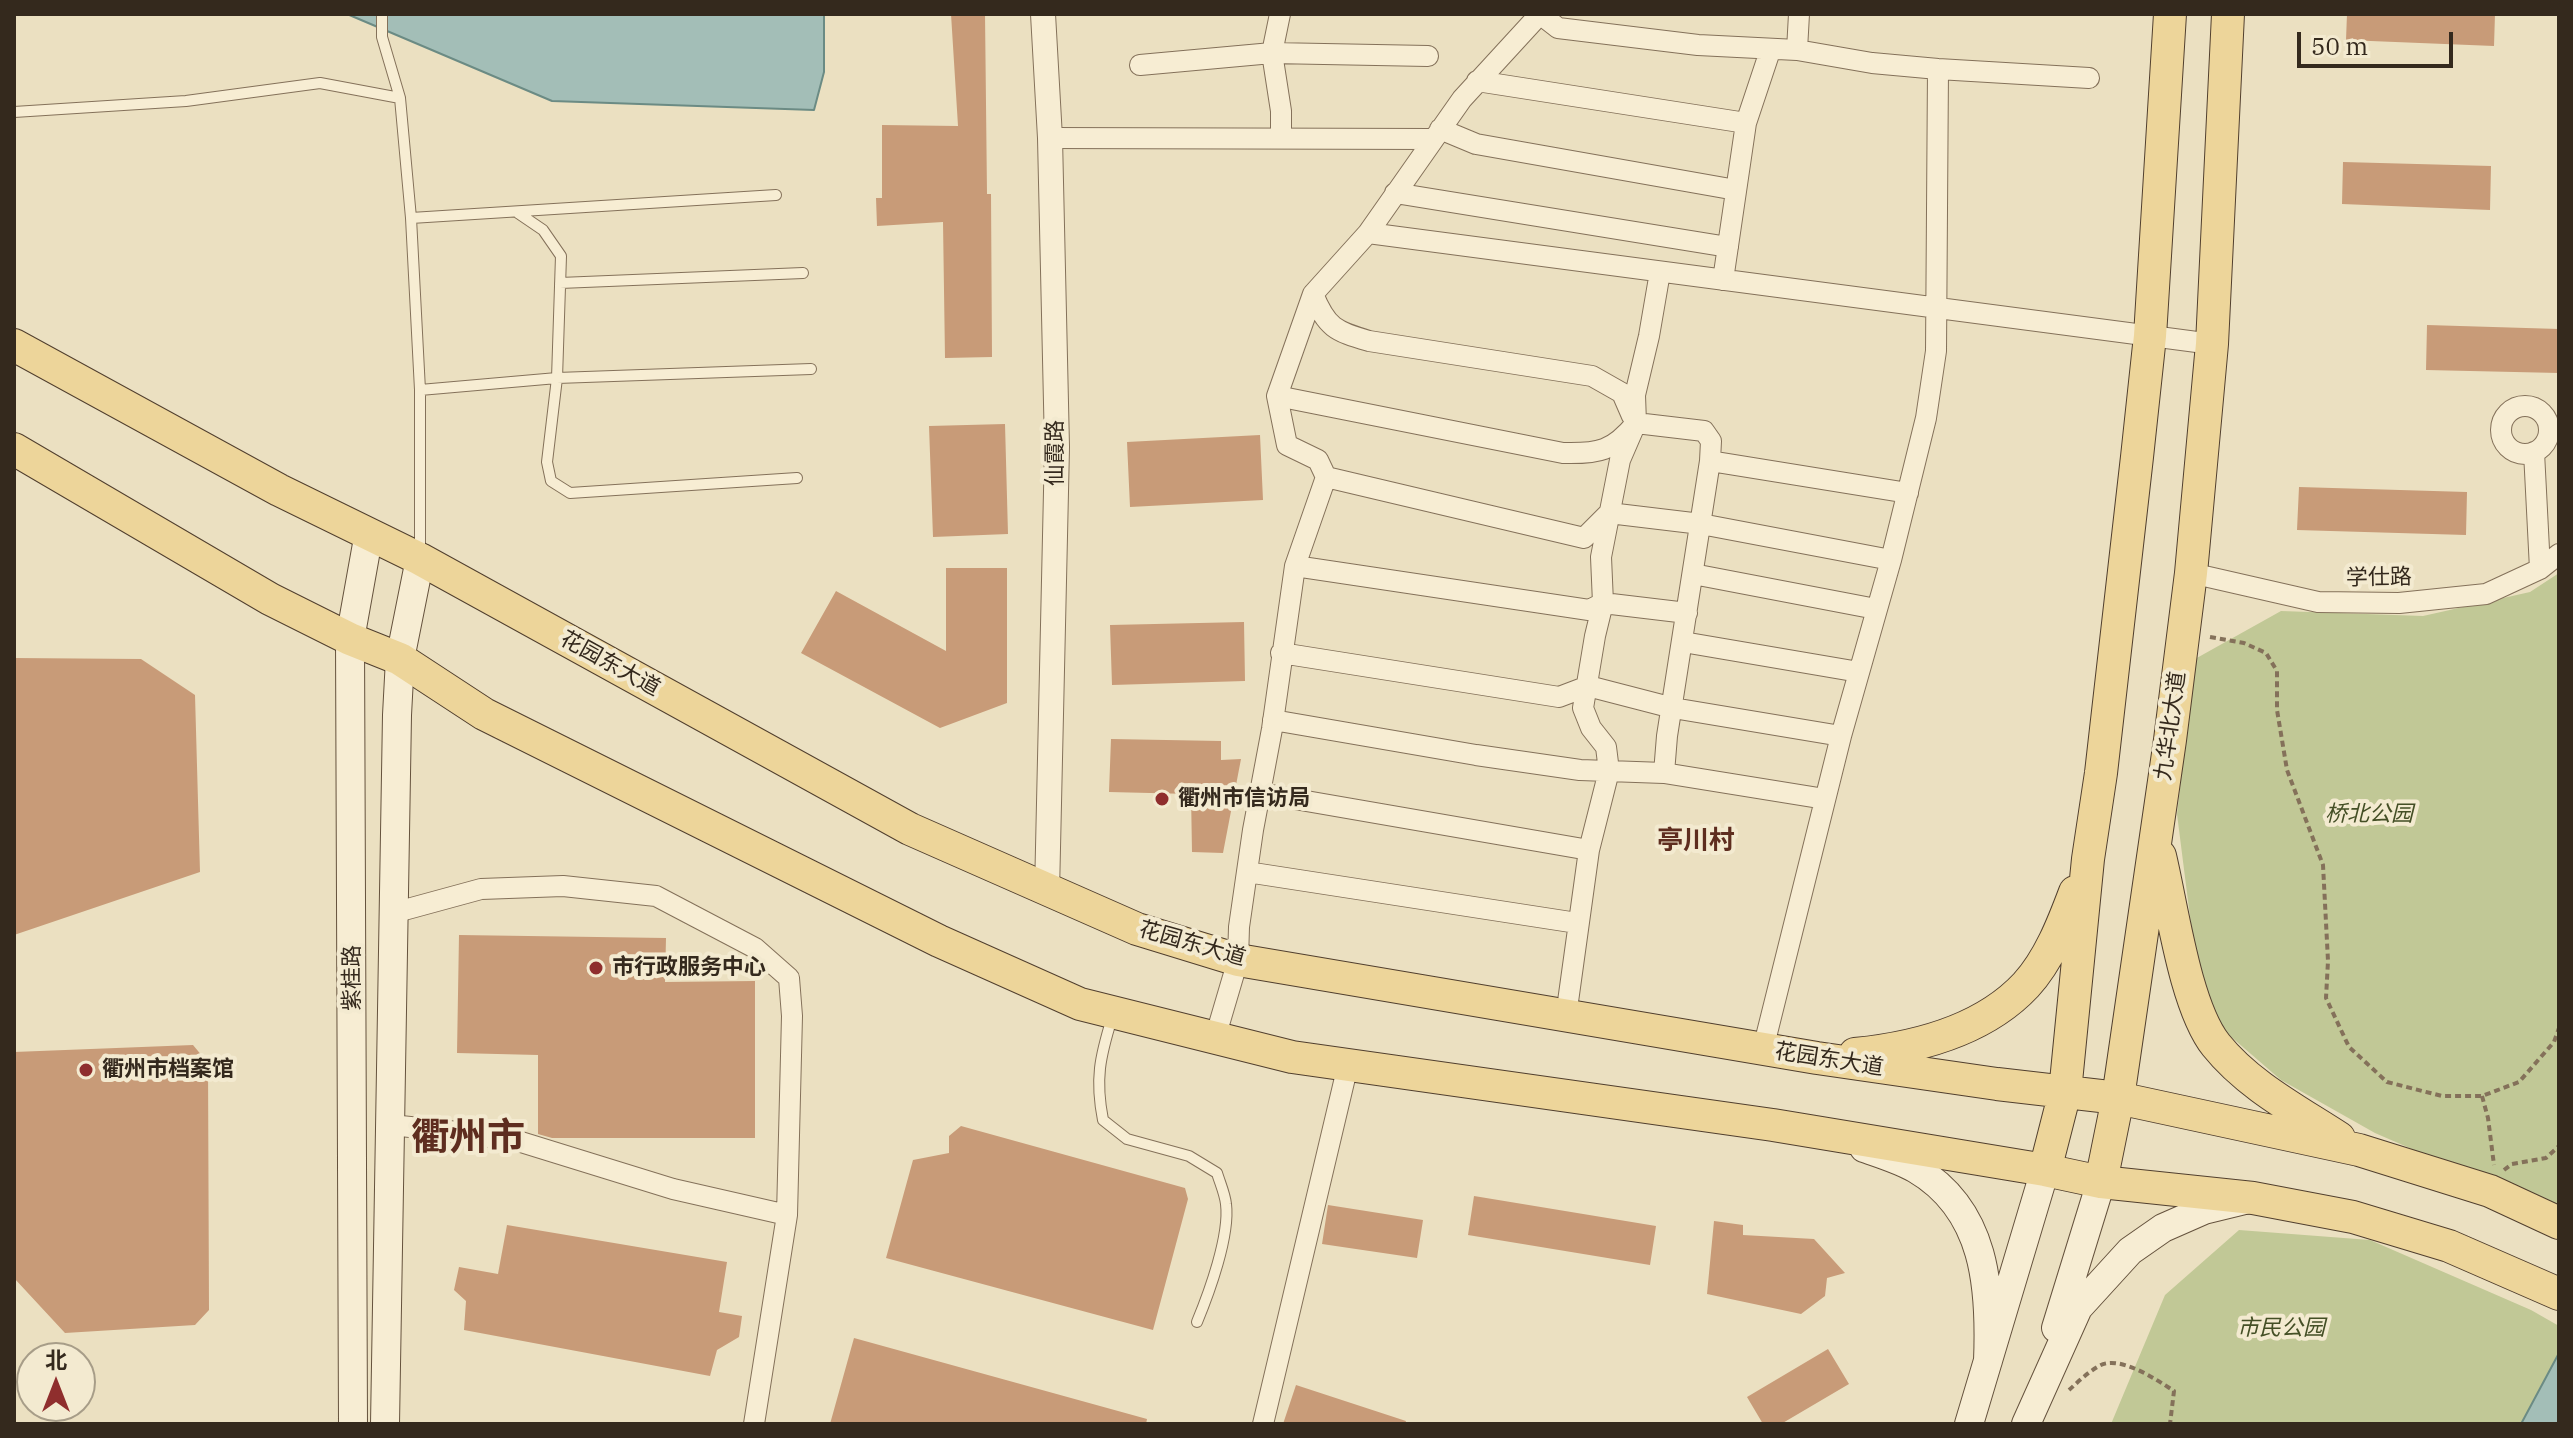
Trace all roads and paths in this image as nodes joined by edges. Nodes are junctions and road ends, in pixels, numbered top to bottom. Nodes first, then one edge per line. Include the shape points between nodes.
1 (382, 14) edge
2 (1043, 14) edge
3 (1280, 14) edge
4 (1540, 14) edge
5 (1799, 14) edge
6 (2170, 14) edge
7 (2228, 14) edge
8 (1797, 50) junction
9 (1770, 51) junction
10 (1272, 53) junction
11 (1428, 56) dead end
12 (1140, 65) dead end
13 (1938, 69) junction
14 (2089, 78) dead end
15 (1477, 81) junction
16 (400, 98) junction
17 (14, 112) edge
18 (1746, 123) junction
19 (1436, 134) junction
20 (1050, 138) junction
21 (1281, 138) junction
22 (1736, 190) junction
23 (1395, 193) junction
24 (776, 195) dead end
25 (518, 213) junction
26 (411, 218) junction
27 (1368, 233) junction
28 (1728, 247) junction
29 (1660, 272) junction
30 (803, 273) dead end
31 (1723, 280) junction
32 (560, 283) junction
33 (1313, 294) junction
34 (1935, 308) junction
35 (2150, 336) junction
36 (2212, 344) junction
37 (14, 345) edge
38 (811, 369) dead end
39 (557, 378) junction
40 (420, 390) junction
41 (1277, 396) junction
42 (1636, 423) junction
43 (14, 449) edge
44 (2534, 452) dead end
45 (1710, 461) junction
46 (1326, 477) junction
47 (797, 478) dead end
48 (1908, 493) junction
49 (1609, 513) junction
50 (1701, 524) junction
51 (369, 533) junction
52 (2559, 554) edge
53 (420, 559) junction
54 (1891, 560) junction
55 (1295, 566) junction
56 (2540, 569) junction
57 (2191, 573) junction
58 (1693, 574) junction
59 (1603, 603) junction
60 (1876, 609) junction
61 (1687, 613) junction
62 (2184, 632) junction
63 (350, 639) junction
64 (1683, 642) junction
65 (1281, 653) junction
66 (400, 659) junction
67 (1859, 672) junction
68 (1588, 686) junction
69 (1673, 708) junction
70 (1273, 720) junction
71 (1841, 736) junction
72 (1609, 771) junction
73 (1664, 773) junction
74 (1260, 793) junction
75 (1825, 799) junction
76 (2156, 837) junction
77 (1589, 850) junction
78 (2088, 859) junction
79 (1247, 872) junction
80 (1047, 892) junction
81 (393, 913) junction
82 (1577, 923) junction
83 (1238, 960) junction
84 (1114, 1012) junction
85 (1566, 1016) junction
86 (2559, 1028) edge
87 (1215, 1038) junction
88 (1763, 1049) junction
89 (1817, 1058) junction
90 (1348, 1065) junction
91 (2065, 1092) junction
92 (2482, 1096) junction
93 (2118, 1098) junction
94 (391, 1125) junction
95 (1841, 1138) junction
96 (2559, 1146) edge
97 (2359, 1150) junction
98 (2045, 1170) junction
99 (2101, 1182) junction
100 (2253, 1198) junction
101 (787, 1215) junction
102 (2559, 1223) edge
103 (2559, 1294) edge
104 (1197, 1322) dead end
105 (1988, 1361) junction
106 (2064, 1394) dead end
107 (353, 1424) edge
108 (385, 1424) edge
109 (754, 1424) edge
110 (1263, 1424) edge
111 (1969, 1424) edge
112 (2026, 1424) edge
113 (2170, 1424) edge

1 - 16 lane via 382,37
2 - 20 street, 仙霞路
3 - 10 street
4 - 9 street via 1558,28
4 - 15 street
5 - 8 street
6 - 35 main road
7 - 36 main road, 九华北大道
8 - 9 street
8 - 13 street
9 - 18 street
10 - 11 street
10 - 12 street
10 - 21 street
13 - 14 street
13 - 34 street
15 - 18 street
15 - 19 street
16 - 17 lane via 320,83 186,101
16 - 26 lane
18 - 22 street
19 - 21 street
19 - 22 street
19 - 23 street
20 - 21 street
20 - 80 street, 仙霞路 via 1057,447
22 - 28 street
23 - 27 street
23 - 28 street
24 - 25 lane
25 - 26 lane
25 - 32 lane via 543,230 561,256
26 - 40 lane
27 - 29 street
27 - 33 street
28 - 31 street
29 - 31 street
29 - 42 street via 1635,395
30 - 32 lane
31 - 34 street
32 - 39 lane
33 - 41 street
33 - 42 street via 1323,318 1337,331 1369,341 1592,376 1622,393
34 - 35 street
34 - 48 street via 1936,351
35 - 36 street
35 - 78 main road
36 - 57 main road, 九华北大道
37 - 51 main road, 花园东大道 via 279,490
38 - 39 lane
39 - 40 lane
39 - 47 lane via 547,462 551,481 570,493
40 - 53 lane
41 - 42 street via 1563,453 1613,447
41 - 46 street via 1287,445 1318,460
42 - 45 street via 1704,431 1711,441
42 - 49 street via 1620,460
43 - 63 main road via 270,599
44 - 56 street
45 - 48 street
45 - 50 street
46 - 49 street via 1584,538
46 - 55 street
48 - 54 street
49 - 50 street
49 - 59 street via 1601,557
50 - 54 street
50 - 58 street
51 - 53 main road, 花园东大道
51 - 63 main road, 紫桂路
52 - 56 street, 学仕路
53 - 66 main road, 紫桂路
53 - 80 main road, 花园东大道 via 910,829
54 - 60 street
55 - 59 street via 1589,610
55 - 65 street
56 - 57 street, 学仕路 via 2486,594 2399,603 2318,602
57 - 62 main road, 九华北大道
58 - 60 street
58 - 61 street
59 - 61 street
59 - 68 street
60 - 67 street
61 - 64 street
62 - 76 main road, 九华北大道
62 - 92 path via 2244,643 2266,653 2277,671 2287,770 2323,865 2326,998 2349,1047 2387,1082 2442,1096
63 - 66 main road
63 - 107 main road, 紫桂路
64 - 67 street
64 - 69 street
65 - 68 street via 1559,697
65 - 70 street
66 - 81 main road, 紫桂路
66 - 84 main road via 484,714 939,941 1080,1004
67 - 71 street
68 - 69 street
68 - 72 street via 1583,708 1606,747
69 - 71 street
69 - 73 street
70 - 72 street via 1476,755
70 - 74 street
71 - 75 street
72 - 73 street
72 - 77 street
73 - 75 street
74 - 77 street
74 - 79 street
75 - 88 street
76 - 93 main road, 九华北大道
76 - 97 main road via 2197,1014 2215,1044 2243,1074
77 - 82 street
78 - 89 main road via 2043,961 2026,985 1996,1010 1934,1039 1873,1053
78 - 91 main road
79 - 82 street
79 - 83 street
80 - 83 main road, 花园东大道 via 1137,929
81 - 94 main road, 紫桂路
81 - 101 street via 481,889 563,886 656,896 755,948 789,978
82 - 85 street
83 - 85 main road, 花园东大道
83 - 87 street
84 - 87 main road
84 - 104 lane via 1097,1089 1103,1120 1127,1139 1189,1156 1217,1173 1226,1206 1220,1254
85 - 88 main road, 花园东大道
86 - 92 path via 2554,1042 2519,1082
87 - 90 main road
88 - 89 main road, 花园东大道
89 - 91 main road, 花园东大道
90 - 95 main road
90 - 110 street
91 - 93 main road, 花园东大道
91 - 98 main road
92 - 96 path via 2496,1176 2512,1164 2546,1158
93 - 97 main road, 花园东大道
93 - 99 main road, 九华北大道
94 - 101 street via 521,1142 673,1189
94 - 108 main road, 紫桂路
95 - 98 main road
95 - 105 main road via 1916,1168 1949,1193 1967,1218 1986,1281
97 - 102 main road, 花园东大道 via 2490,1191
98 - 99 main road
98 - 105 main road
99 - 100 main road
99 - 112 main road, 九华北大道
100 - 103 main road via 2353,1217 2449,1246
100 - 112 main road via 2204,1210 2163,1228 2130,1251 2078,1308
101 - 109 street
105 - 111 main road
106 - 113 path via 2101,1364 2116,1363 2174,1391

